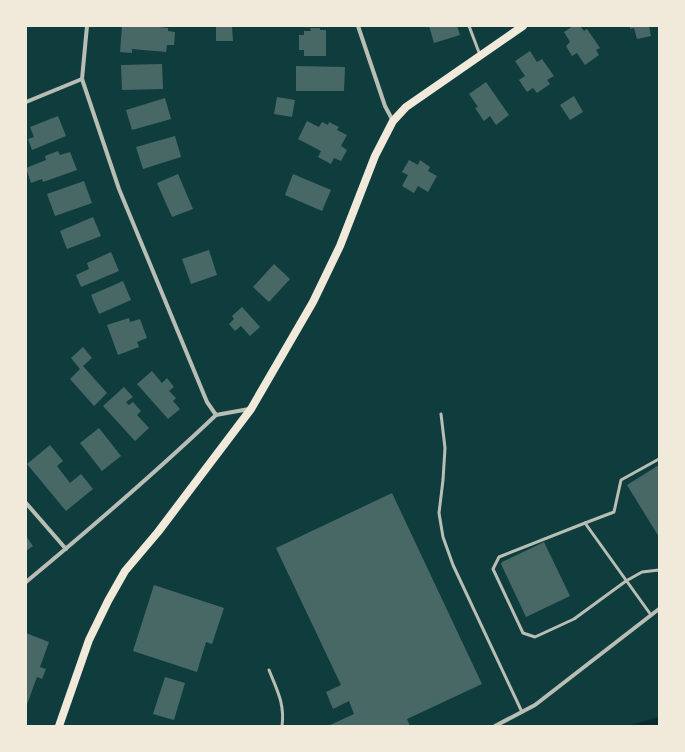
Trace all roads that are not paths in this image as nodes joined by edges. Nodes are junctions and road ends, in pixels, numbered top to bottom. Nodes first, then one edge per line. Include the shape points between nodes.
1 (87, 26) edge
2 (358, 26) edge
3 (469, 26) edge
4 (523, 26) edge
5 (480, 56) junction
6 (82, 79) junction
7 (26, 102) edge
8 (394, 121) junction
9 (251, 409) junction
10 (440, 414) dead end
11 (216, 415) junction
12 (659, 459) edge
13 (26, 502) edge
14 (585, 523) junction
15 (66, 549) junction
16 (659, 570) edge
17 (626, 581) junction
18 (26, 582) edge
19 (659, 609) edge
20 (651, 615) junction
21 (269, 670) dead end
22 (522, 712) junction
23 (59, 726) edge
24 (282, 726) edge
25 (495, 726) edge

1 - 6 street
2 - 8 street via 385,106
3 - 5 lane
4 - 5 main road
5 - 8 main road via 406,108
6 - 7 street
6 - 11 street via 119,189 207,402
8 - 9 main road via 374,156 340,246 313,302
9 - 11 street
9 - 23 main road via 158,532 125,571 89,640
10 - 22 lane via 444,448 439,513 443,537 453,565
11 - 15 street
12 - 14 lane via 621,480 614,512
13 - 15 street
14 - 17 lane
14 - 17 lane via 499,557 494,569 523,633 535,637 574,620
15 - 18 street
16 - 17 lane via 642,572
17 - 20 lane
19 - 20 street
20 - 22 street via 535,705
21 - 24 lane via 281,697
22 - 25 street

